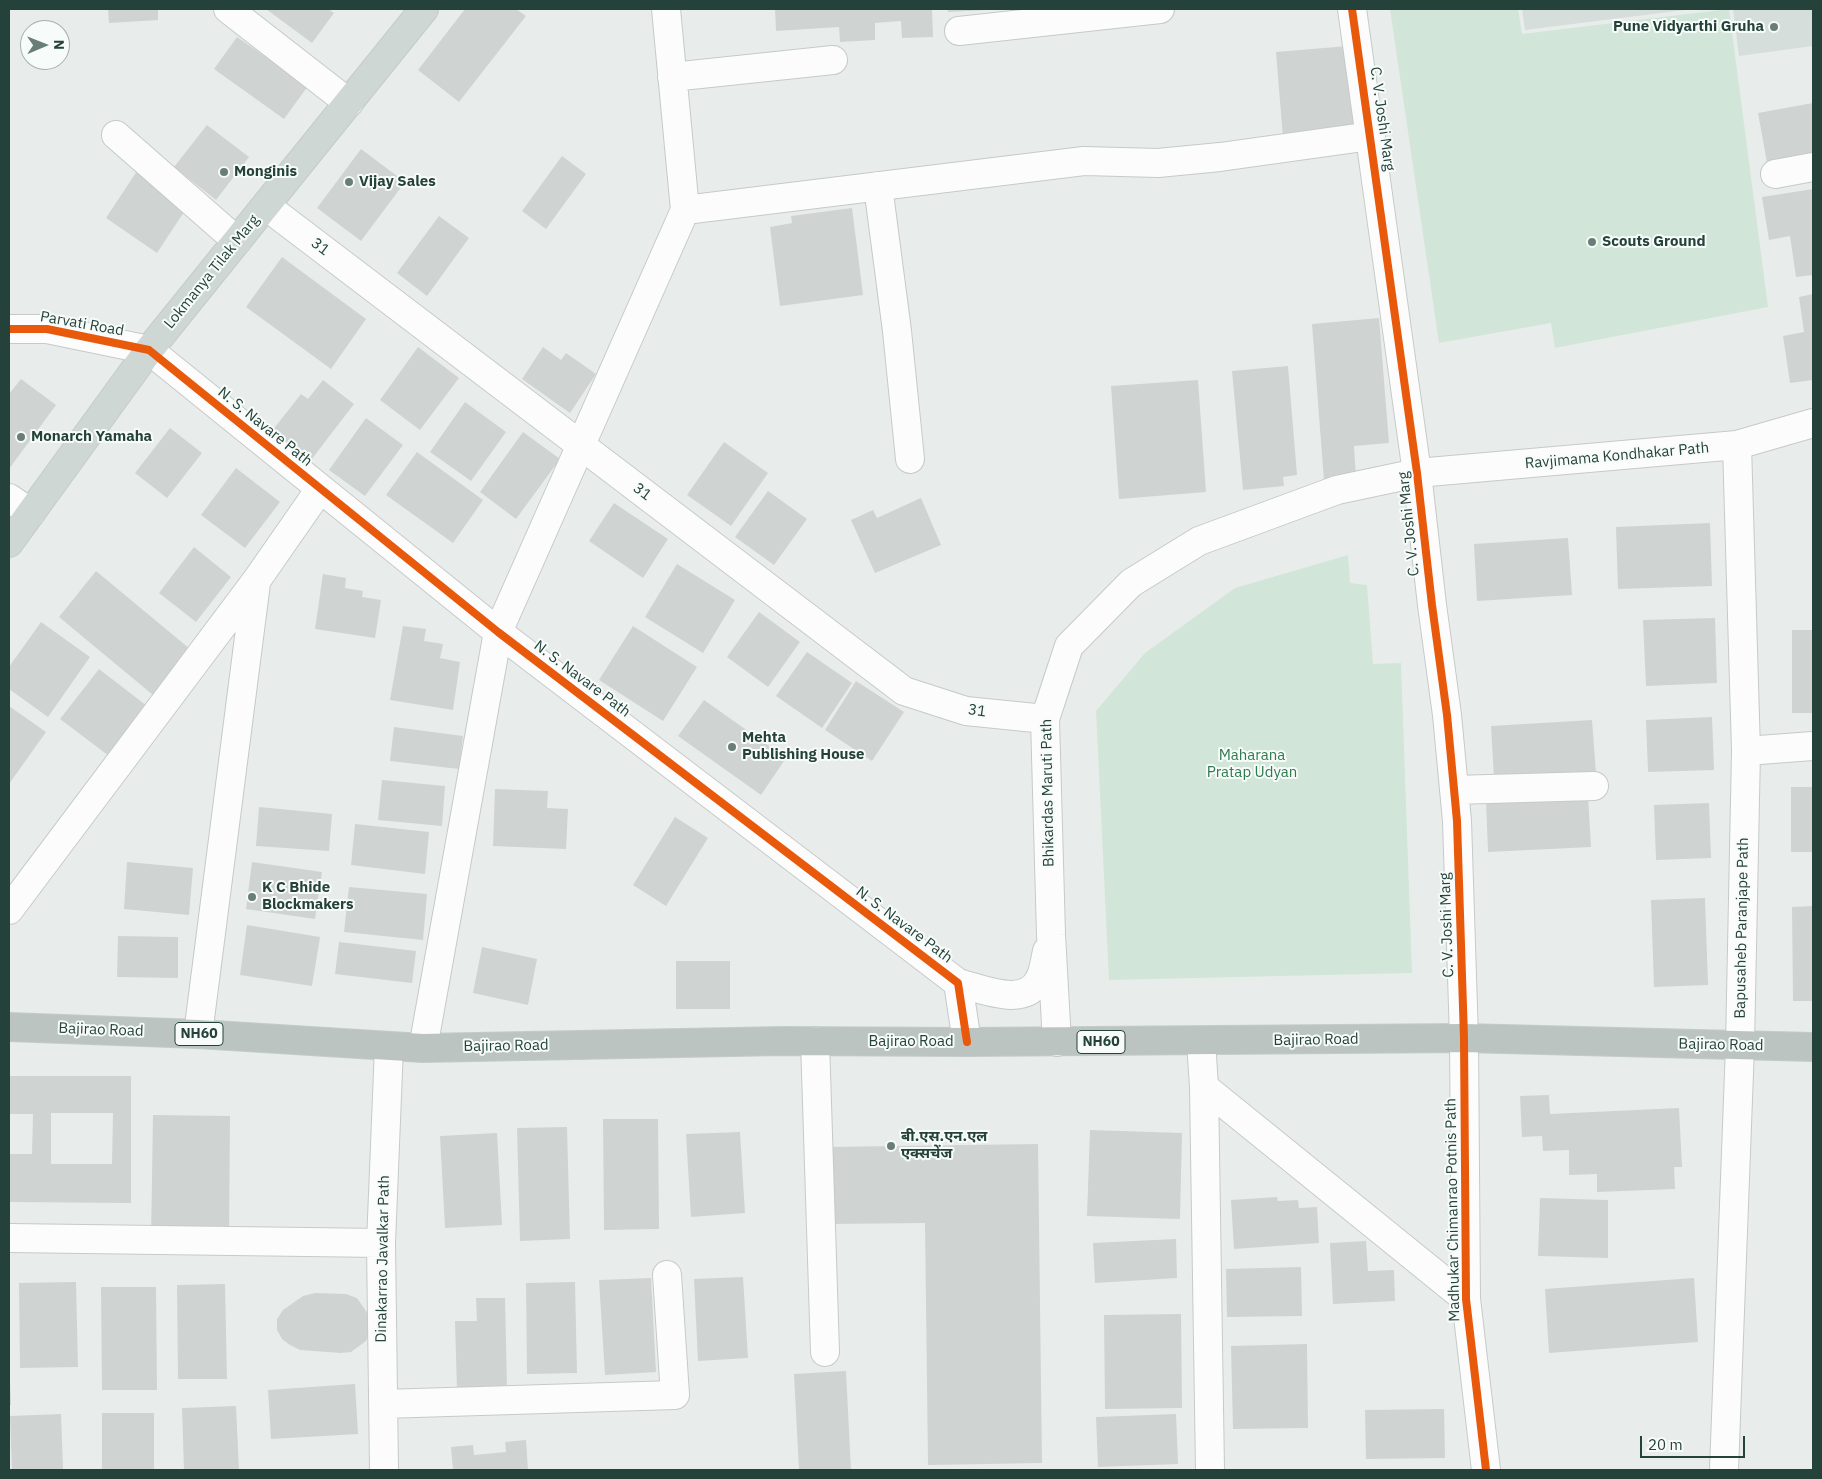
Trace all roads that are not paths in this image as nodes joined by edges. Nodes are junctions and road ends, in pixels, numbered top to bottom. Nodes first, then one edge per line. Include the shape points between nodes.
1 (228, 9) edge
2 (424, 9) edge
3 (666, 9) edge
4 (1160, 9) edge
5 (1352, 9) edge
6 (960, 31) dead end
7 (834, 60) dead end
8 (672, 77) junction
9 (348, 103) junction
10 (116, 135) dead end
11 (1371, 136) junction
12 (1813, 168) edge
13 (1776, 174) dead end
14 (878, 186) junction
15 (266, 206) junction
16 (685, 210) junction
17 (237, 241) junction
18 (9, 329) edge
19 (149, 350) junction
20 (1813, 423) edge
21 (580, 445) junction
22 (1737, 445) junction
23 (910, 459) dead end
24 (1418, 473) junction
25 (320, 489) junction
26 (9, 498) edge
27 (31, 513) junction
28 (9, 543) edge
29 (256, 582) junction
30 (498, 632) junction
31 (1045, 719) junction
32 (1813, 746) edge
33 (1746, 751) junction
34 (1594, 786) dead end
35 (1454, 790) junction
36 (9, 910) edge
37 (1051, 935) junction
38 (958, 983) junction
39 (9, 1027) edge
40 (198, 1034) junction
41 (1464, 1038) junction
42 (1201, 1040) junction
43 (815, 1041) junction
44 (967, 1042) junction
45 (1057, 1042) junction
46 (1740, 1046) junction
47 (389, 1047) junction
48 (1813, 1047) edge
49 (423, 1048) junction
50 (1204, 1087) junction
51 (9, 1238) edge
52 (381, 1243) junction
53 (667, 1275) dead end
54 (1466, 1299) junction
55 (825, 1352) dead end
56 (383, 1404) junction
57 (384, 1470) edge
58 (1210, 1470) edge
59 (1486, 1470) edge
60 (1724, 1470) edge

1 - 9 street
2 - 9 main road, Lokmanya Tilak Marg
3 - 8 street
4 - 6 street
5 - 11 street, C. V. Joshi Marg
7 - 8 street
8 - 16 street
9 - 15 main road, Lokmanya Tilak Marg
10 - 17 street
11 - 14 street via 1220,157 1158,163 1084,161
11 - 24 street, C. V. Joshi Marg
12 - 13 street
14 - 16 street
14 - 23 street
15 - 17 main road, Lokmanya Tilak Marg
15 - 21 street, 31
16 - 21 street
17 - 19 main road, Lokmanya Tilak Marg
18 - 19 street, Parvati Road via 47,329
19 - 25 street, N. S. Navare Path
19 - 27 main road, Lokmanya Tilak Marg
20 - 22 street, Ravjimama Kondhakar Path
21 - 30 street
21 - 31 street, 31 via 904,691 966,711
22 - 24 street, Ravjimama Kondhakar Path
22 - 33 street, Bapusaheb Paranjape Path
24 - 31 street, Bhikardas Maruti Path via 1337,490 1199,541 1131,583 1069,646
24 - 35 street, C. V. Joshi Marg
25 - 29 street
25 - 30 street, N. S. Navare Path
26 - 27 street
27 - 28 main road, Lokmanya Tilak Marg
29 - 36 street
29 - 40 street
30 - 38 street, N. S. Navare Path
30 - 49 street
31 - 37 street, Bhikardas Maruti Path
32 - 33 street
33 - 46 street, Bapusaheb Paranjape Path
34 - 35 street
35 - 41 street, C. V. Joshi Marg
37 - 38 street, N. S. Navare Path via 1040,979 1026,994 1011,996
37 - 45 street, Bhikardas Maruti Path
38 - 44 street, N. S. Navare Path
39 - 40 highway, Bajirao Road / NH60
40 - 47 highway, Bajirao Road / NH60
41 - 42 highway, Bajirao Road / NH60
41 - 46 highway, Bajirao Road / NH60
41 - 54 street, Madhukar Chimanrao Potnis Path
42 - 45 highway, Bajirao Road / NH60
42 - 50 street
43 - 44 highway, Bajirao Road / NH60
43 - 49 highway, Bajirao Road / NH60
43 - 55 street
44 - 45 highway, Bajirao Road / NH60
46 - 48 highway, Bajirao Road / NH60
46 - 60 street, Bapusaheb Paranjape Path
47 - 49 highway, Bajirao Road / NH60
47 - 52 street, Dinakarrao Javalkar Path
50 - 54 street, Madhukar Chimanrao Potnis Path
50 - 58 street
51 - 52 street
52 - 56 street, Dinakarrao Javalkar Path
53 - 56 street via 674,1395
54 - 59 street, Madhukar Chimanrao Potnis Path
56 - 57 street, Dinakarrao Javalkar Path

